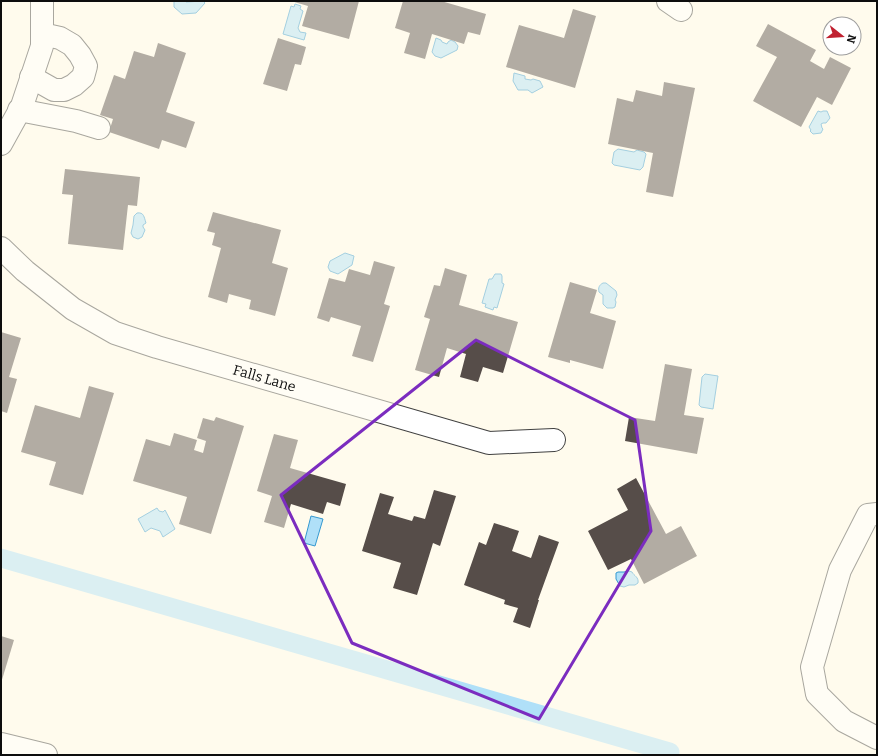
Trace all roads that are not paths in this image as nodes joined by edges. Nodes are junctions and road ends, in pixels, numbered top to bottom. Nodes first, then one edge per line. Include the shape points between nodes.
1 (42, 1) edge
2 (42, 34) junction
3 (31, 77) junction
4 (19, 110) junction
5 (99, 128) dead end
6 (1, 144) edge
7 (1, 248) edge
8 (554, 440) dead end
9 (877, 514) edge
10 (877, 738) edge
11 (1, 744) edge
12 (46, 755) edge

1 - 2 street
2 - 3 street via 42,46
2 - 3 street via 60,38 72,45 86,66 83,77 64,90 54,90
3 - 4 street
4 - 5 street
4 - 6 street
7 - 8 street, Falls Lane via 70,307 115,333 489,443
9 - 10 street via 868,515 840,570 812,667 817,694 844,721
11 - 12 street

